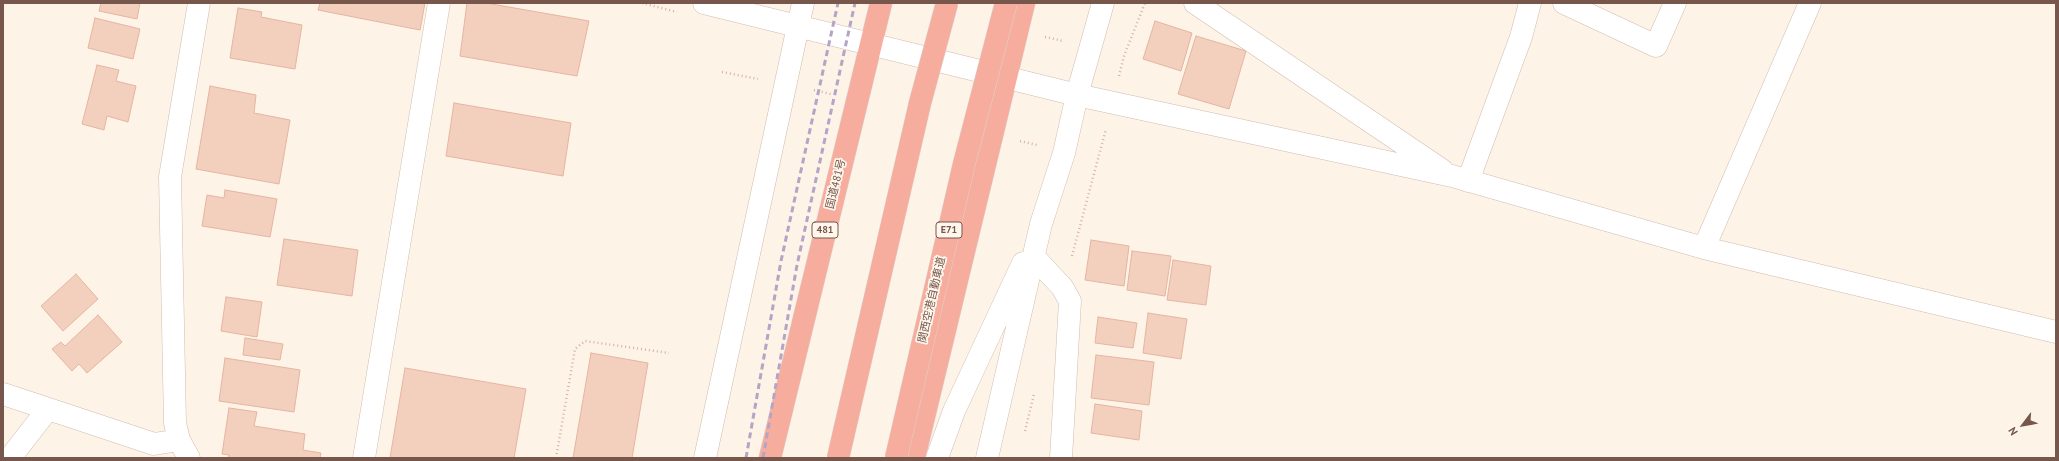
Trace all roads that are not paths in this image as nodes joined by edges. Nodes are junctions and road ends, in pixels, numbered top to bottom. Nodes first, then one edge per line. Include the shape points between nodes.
1 (200, 3) edge
2 (440, 3) edge
3 (704, 3) edge
4 (803, 3) edge
5 (881, 3) edge
6 (947, 3) edge
7 (1006, 3) edge
8 (1024, 3) edge
9 (1103, 3) edge
10 (1195, 3) edge
11 (1530, 3) edge
12 (1564, 3) edge
13 (1675, 3) edge
14 (1810, 3) edge
15 (797, 26) junction
16 (870, 43) junction
17 (1005, 76) junction
18 (1076, 95) junction
19 (1460, 178) junction
20 (1041, 224) junction
21 (1704, 248) junction
22 (1034, 257) junction
23 (2056, 332) edge
24 (3, 394) edge
25 (48, 409) junction
26 (184, 449) edge
27 (10, 458) edge
28 (364, 458) edge
29 (705, 458) edge
30 (770, 458) edge
31 (838, 458) edge
32 (896, 458) edge
33 (914, 458) edge
34 (937, 458) edge
35 (987, 458) edge
36 (1062, 458) edge

1 - 26 street via 170,177 175,423
2 - 28 street
3 - 15 street
4 - 15 street
5 - 16 highway, 国道481号 / 481
6 - 31 highway, bridge via 920,103
7 - 32 highway, 関西空港自動車道 / E71, bridge via 964,164
8 - 17 highway
9 - 18 street
10 - 19 street
11 - 19 street via 1521,36
12 - 13 street via 1656,46
14 - 21 street
15 - 16 street
15 - 29 street
16 - 17 street
16 - 30 highway, 国道481号 / 481
17 - 18 street
17 - 33 highway
18 - 19 street
18 - 20 street via 1064,153
19 - 21 street
20 - 22 street
20 - 34 street via 954,411
21 - 23 street
22 - 35 street
22 - 36 street via 1062,287 1070,301
24 - 25 street
25 - 26 street via 154,444
25 - 27 street

